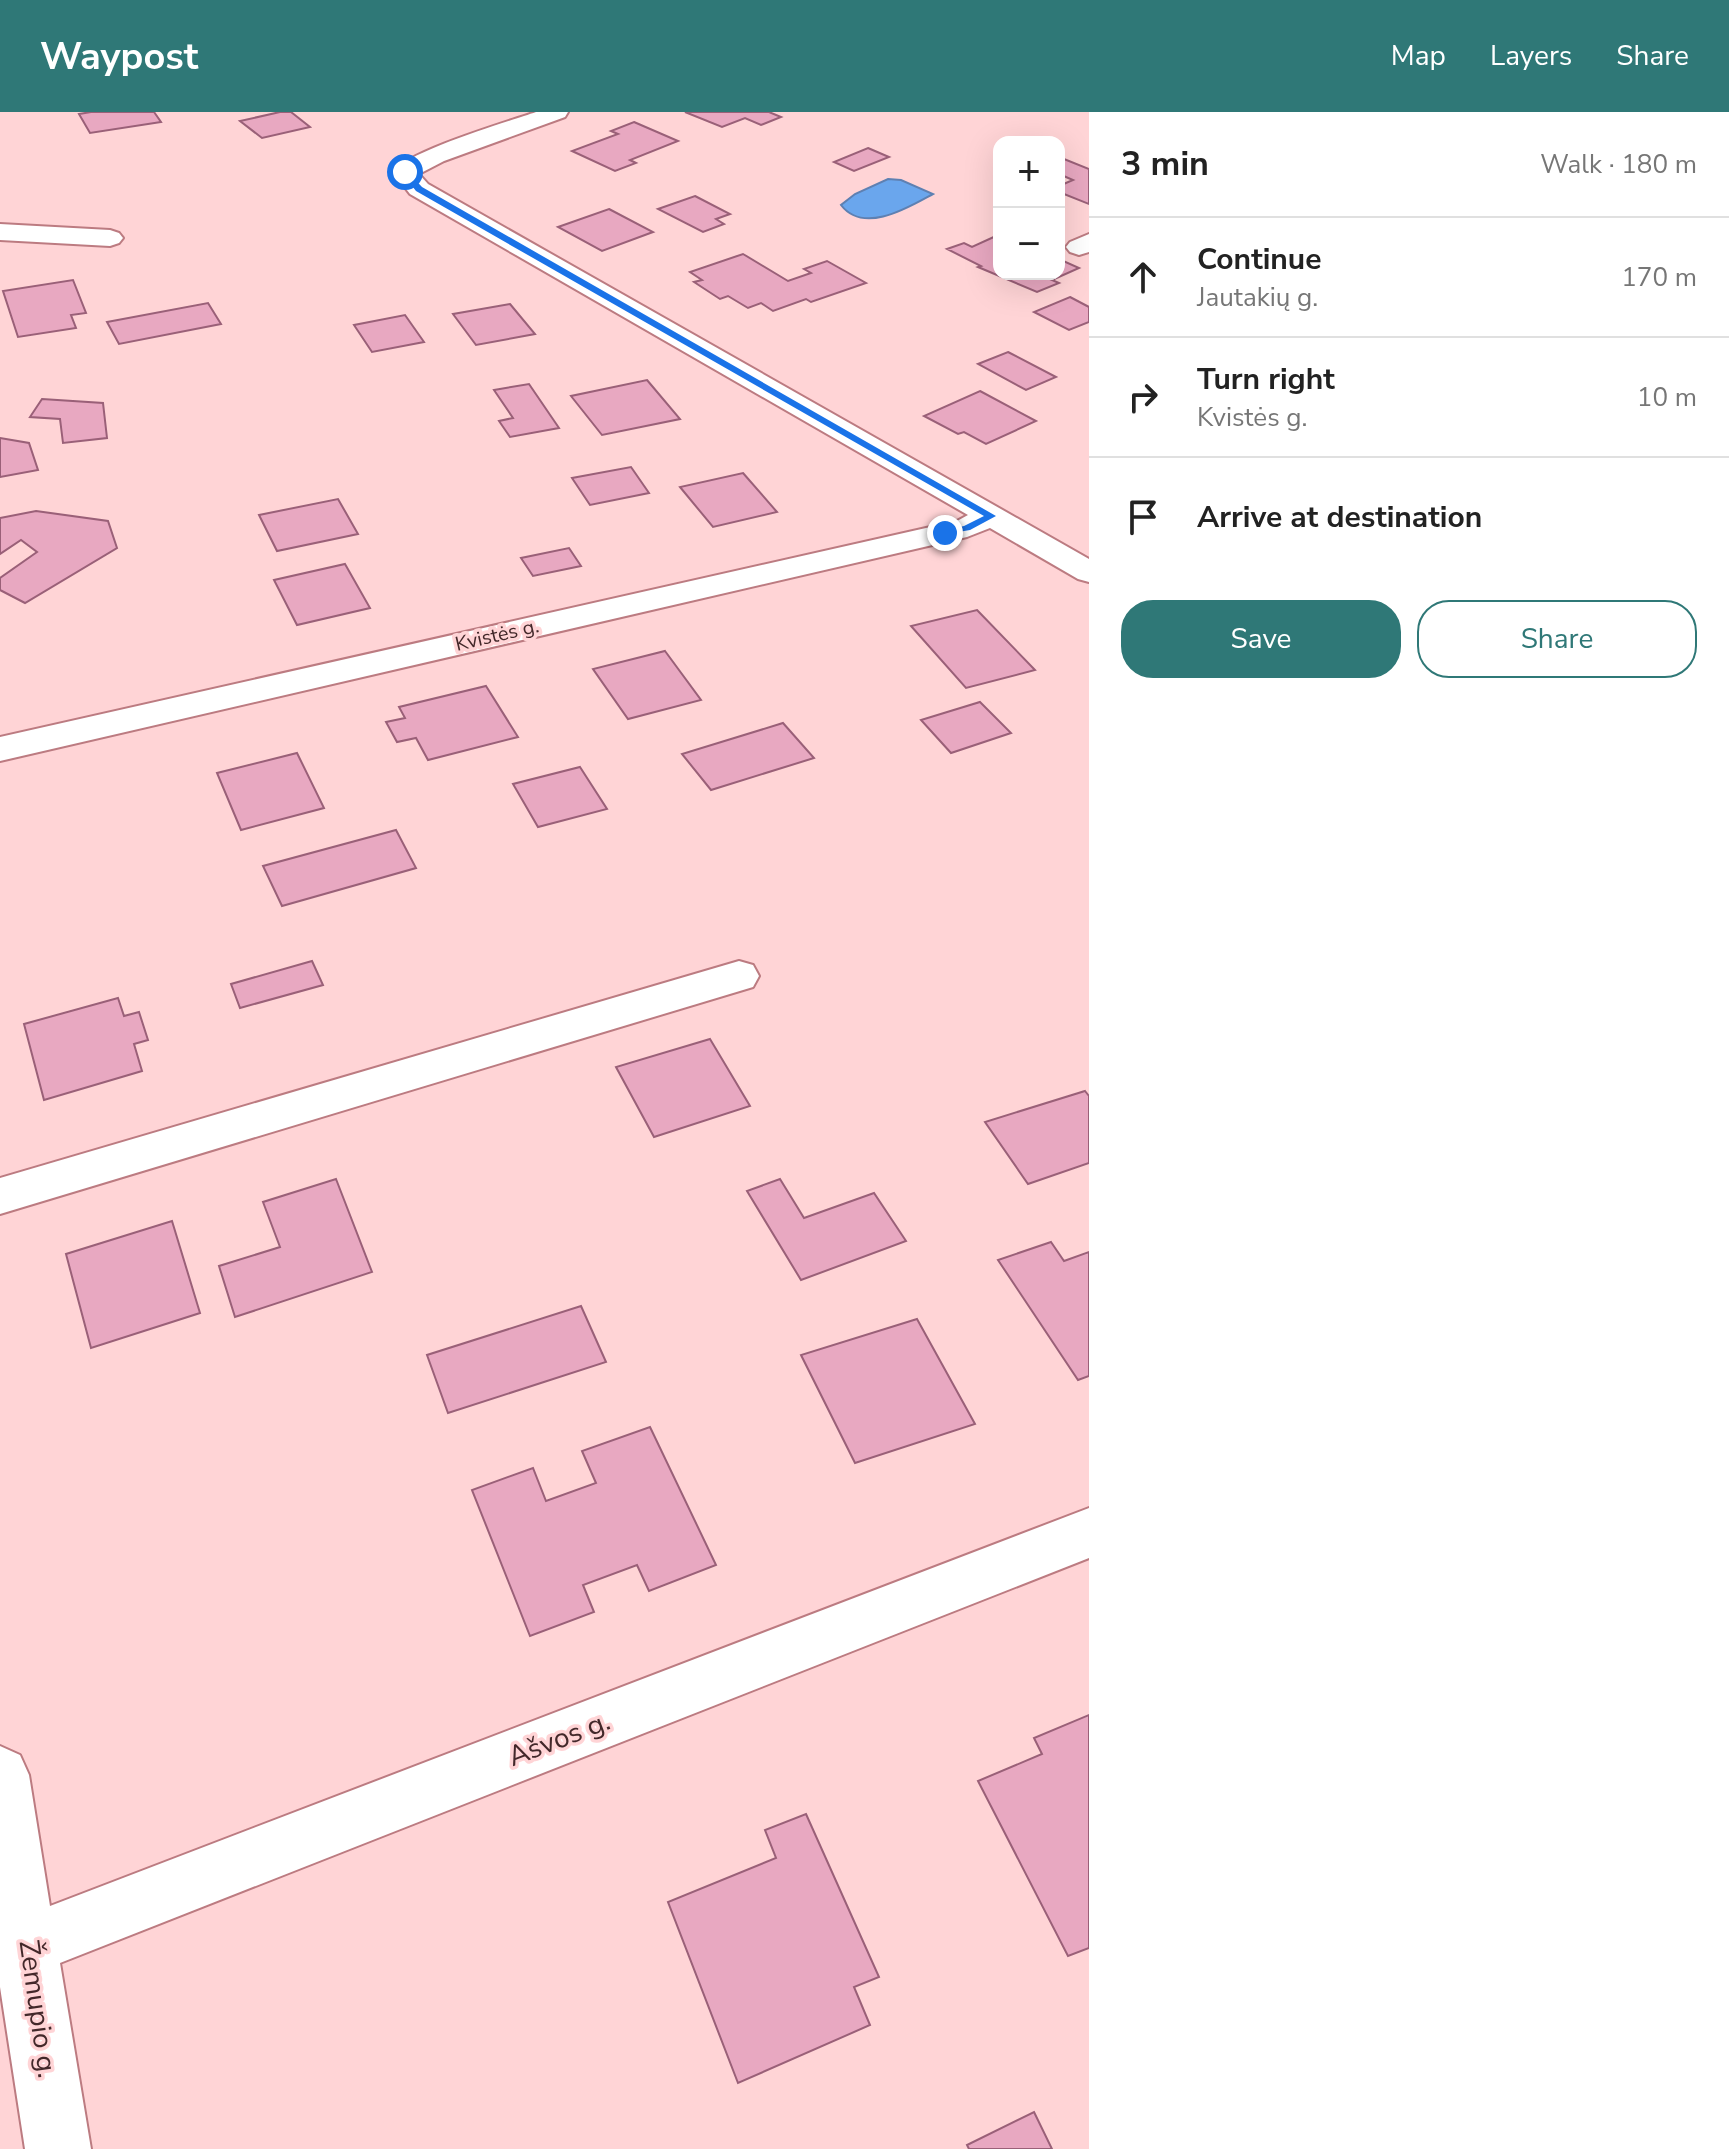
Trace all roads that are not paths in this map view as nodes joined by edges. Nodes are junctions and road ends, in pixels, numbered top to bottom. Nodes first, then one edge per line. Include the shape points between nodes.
1 (557, 112) edge
2 (0, 232) edge
3 (110, 238) dead end
4 (991, 516) junction
5 (1089, 572) edge
6 (0, 749) edge
7 (739, 976) dead end
8 (0, 1196) edge
9 (1089, 1533) edge
10 (0, 1775) edge
11 (15, 1951) edge
12 (58, 2149) edge

1 - 4 street via 405,172 419,189
2 - 3 street
4 - 5 street
4 - 6 street, Kvistės g. via 967,528
7 - 8 street
9 - 11 street, Ašvos g.
10 - 11 street, Žemupio g.
11 - 12 street, Žemupio g.

